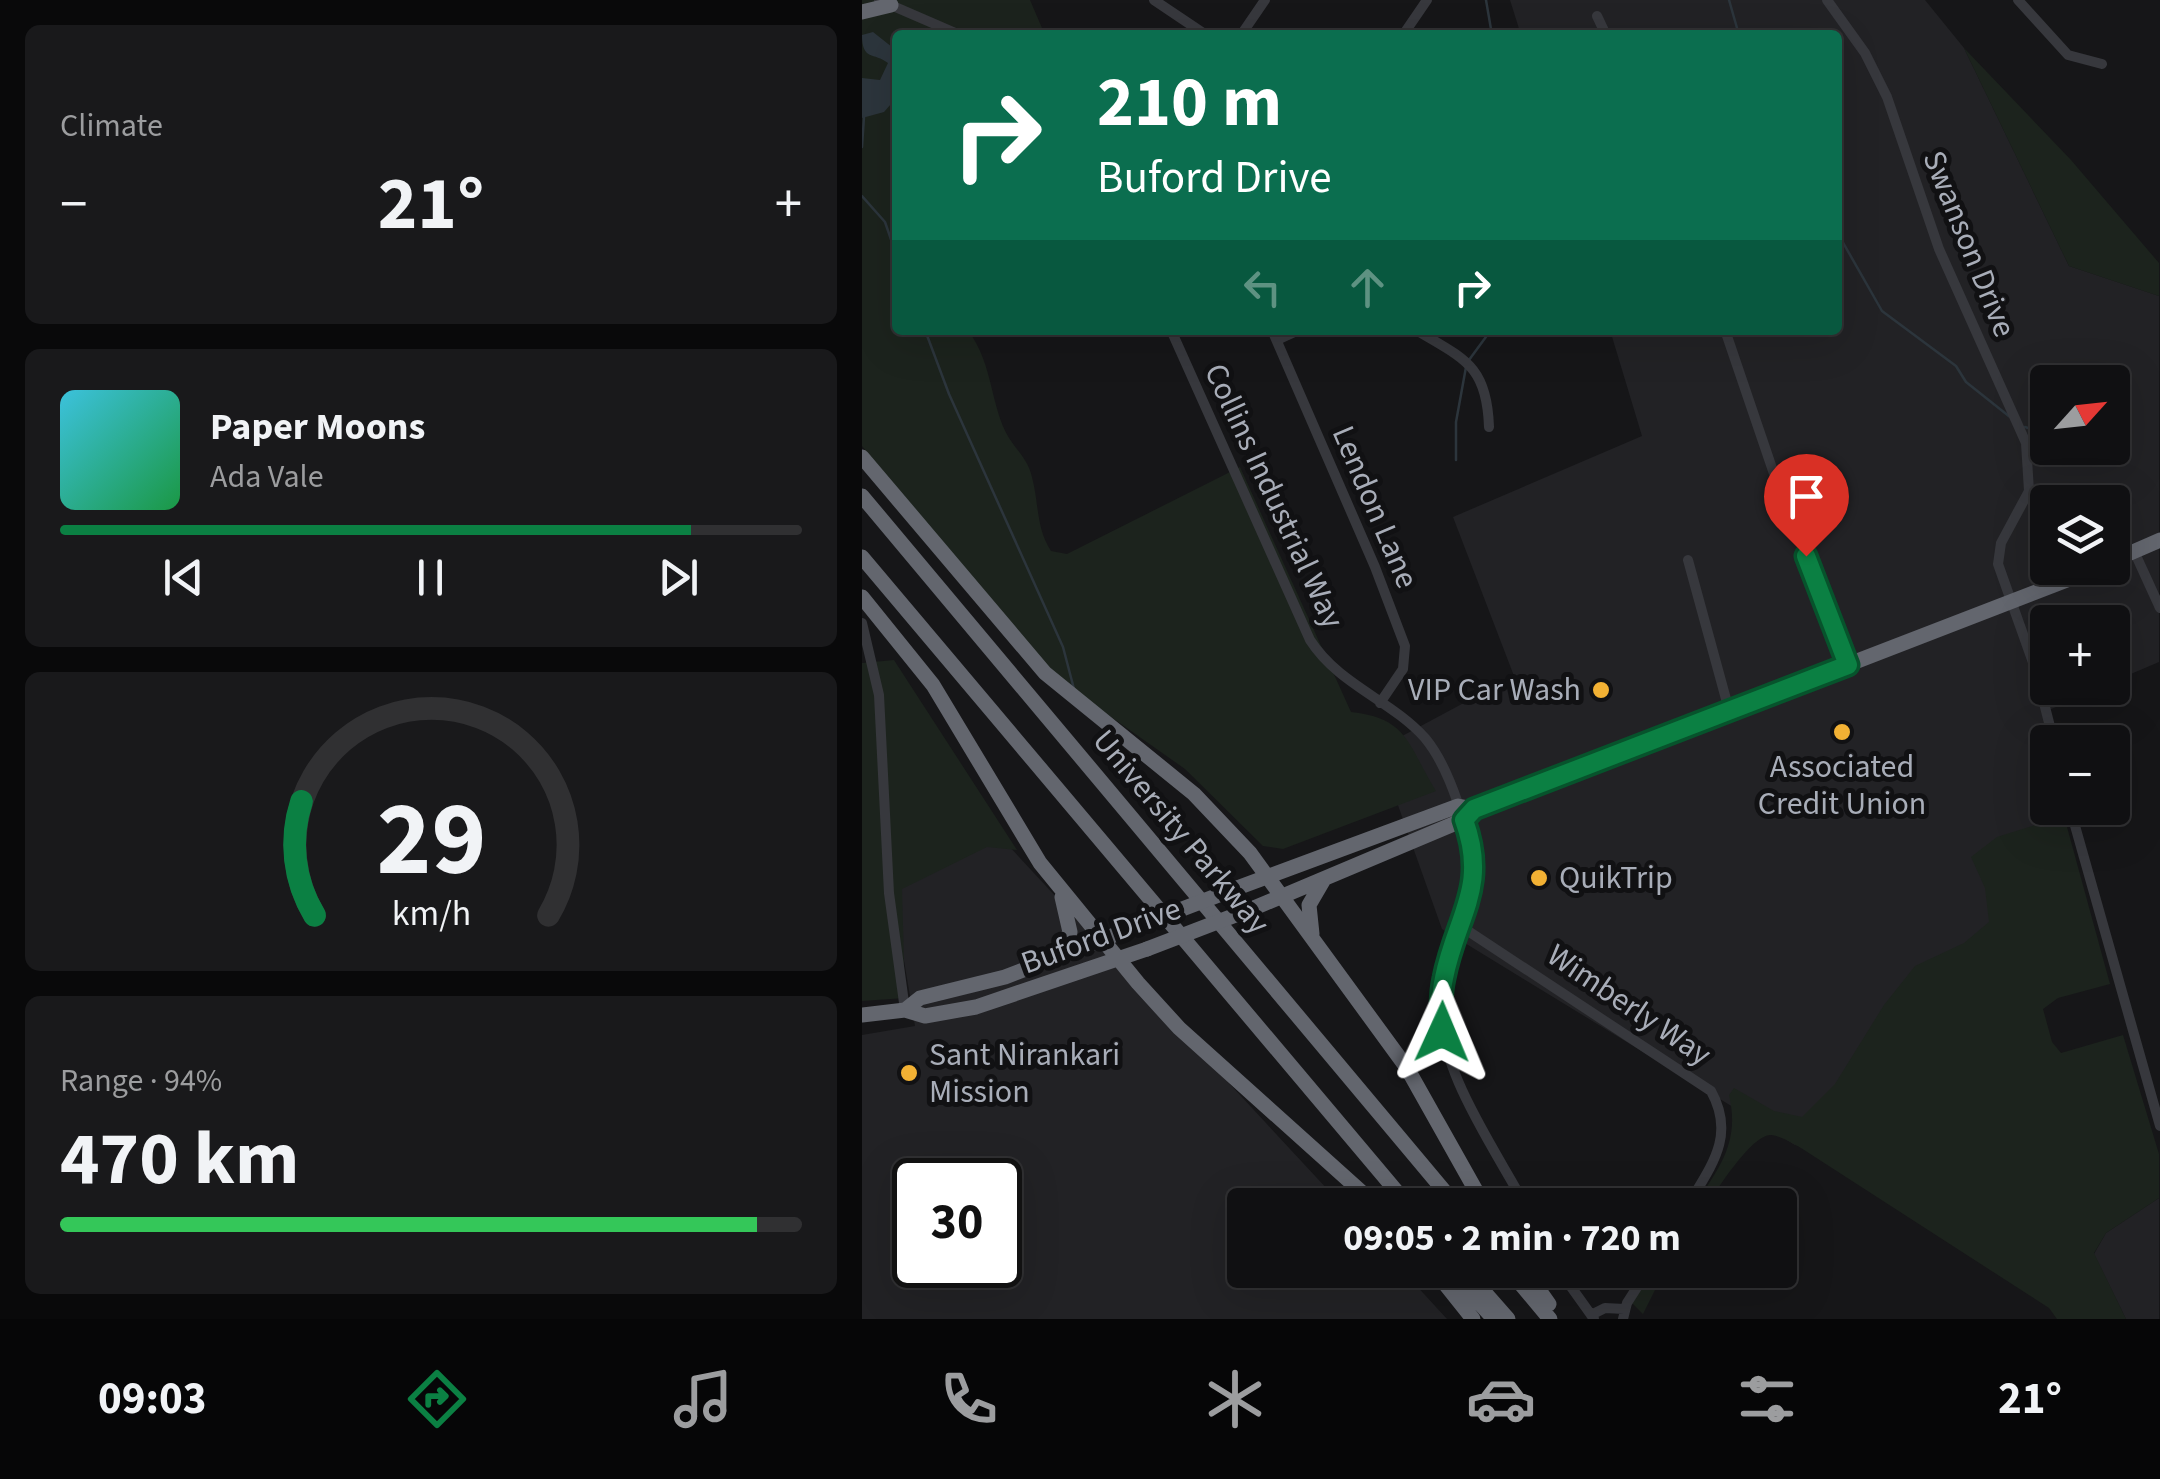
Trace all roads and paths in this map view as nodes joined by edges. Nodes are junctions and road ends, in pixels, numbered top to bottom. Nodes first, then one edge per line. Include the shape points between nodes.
1 (1154, 0) edge
2 (1265, 0) edge
3 (1428, 0) edge
4 (1827, 0) edge
5 (2018, 0) edge
6 (885, 3) edge
7 (862, 12) edge
8 (1597, 16) dead end
9 (948, 30) edge
10 (1199, 30) edge
11 (1244, 30) edge
12 (1406, 30) edge
13 (1604, 30) edge
14 (2102, 64) dead end
15 (1173, 335) edge
16 (1274, 335) edge
17 (1424, 335) edge
18 (1727, 335) edge
19 (1489, 427) dead end
20 (862, 457) edge
21 (862, 496) edge
22 (2160, 540) edge
23 (2134, 551) junction
24 (2130, 553) edge
25 (862, 557) edge
26 (1688, 560) dead end
27 (2054, 585) edge
28 (862, 597) edge
29 (2010, 602) junction
30 (2160, 608) edge
31 (862, 623) edge
32 (1848, 665) junction
33 (1380, 703) junction
34 (1729, 710) junction
35 (2050, 725) edge
36 (1465, 812) junction
37 (2075, 825) edge
38 (1250, 854) junction
39 (1298, 864) junction
40 (1265, 876) junction
41 (1324, 881) junction
42 (1058, 887) junction
43 (1282, 898) junction
44 (1462, 926) junction
45 (1102, 940) junction
46 (1314, 942) junction
47 (1056, 958) junction
48 (1120, 960) junction
49 (1085, 973) junction
50 (1138, 984) junction
51 (904, 1010) junction
52 (862, 1015) edge
53 (2160, 1126) edge
54 (1357, 1188) edge
55 (1394, 1188) edge
56 (1442, 1188) edge
57 (1475, 1188) edge
58 (1516, 1188) edge
59 (1697, 1188) edge
60 (1448, 1288) edge
61 (1466, 1288) edge
62 (1481, 1288) edge
63 (1525, 1288) edge
64 (1538, 1288) edge
65 (1572, 1288) edge
66 (1638, 1288) edge
67 (1624, 1314) edge
68 (1593, 1317) edge
69 (1473, 1319) edge
70 (1494, 1319) edge
71 (1508, 1319) edge
72 (1550, 1319) edge
73 (1560, 1319) edge

1 - 10 street
2 - 11 street
3 - 12 street
4 - 29 street, Swanson Drive via 1887,97 1939,249 2026,443 2029,491 2000,554
5 - 14 street via 2068,55
6 - 7 highway
6 - 9 street
8 - 13 street
15 - 33 street, Collins Industrial Way via 1310,640 1330,666
16 - 33 street, Lendon Lane via 1405,646 1403,668
17 - 19 street via 1468,361 1488,400
18 - 32 street
20 - 38 highway via 1044,672 1194,794
21 - 56 highway, University Parkway
22 - 23 highway
23 - 24 highway
23 - 30 street
25 - 55 highway, University Parkway
26 - 34 street
27 - 29 highway, Buford Drive
28 - 42 highway via 933,685
29 - 32 highway, Buford Drive
29 - 35 street, Swanson Drive
31 - 51 street via 880,694 889,893
32 - 34 highway, Buford Drive
33 - 36 street, Collins Industrial Way via 1427,740
34 - 36 highway, Buford Drive
36 - 39 highway, Buford Drive
36 - 41 highway, Buford Drive
36 - 44 street, Collins Industrial Way via 1474,874
37 - 53 street
38 - 39 highway
38 - 40 highway
39 - 40 highway, Buford Drive
40 - 43 highway
40 - 45 highway, Buford Drive, bridge
41 - 43 highway, Buford Drive
41 - 46 highway via 1308,911
42 - 45 highway
42 - 47 highway via 1070,932
43 - 46 highway
43 - 48 highway, Buford Drive, bridge
44 - 58 street, Collins Industrial Way via 1440,1000 1446,1051
44 - 59 street, Wimberly Way via 1711,1091 1724,1122 1722,1141
45 - 47 highway, Buford Drive
45 - 48 highway
46 - 57 highway via 1422,1090
47 - 51 highway, Buford Drive via 920,998
48 - 49 highway, Buford Drive
48 - 50 highway
49 - 50 highway
49 - 51 highway, Buford Drive via 970,1008 925,1016
50 - 54 highway
51 - 52 highway, Buford Drive
60 - 69 highway
61 - 70 highway
62 - 71 highway
63 - 72 highway
64 - 73 highway
65 - 68 street
66 - 67 street
67 - 68 street via 1610,1307

